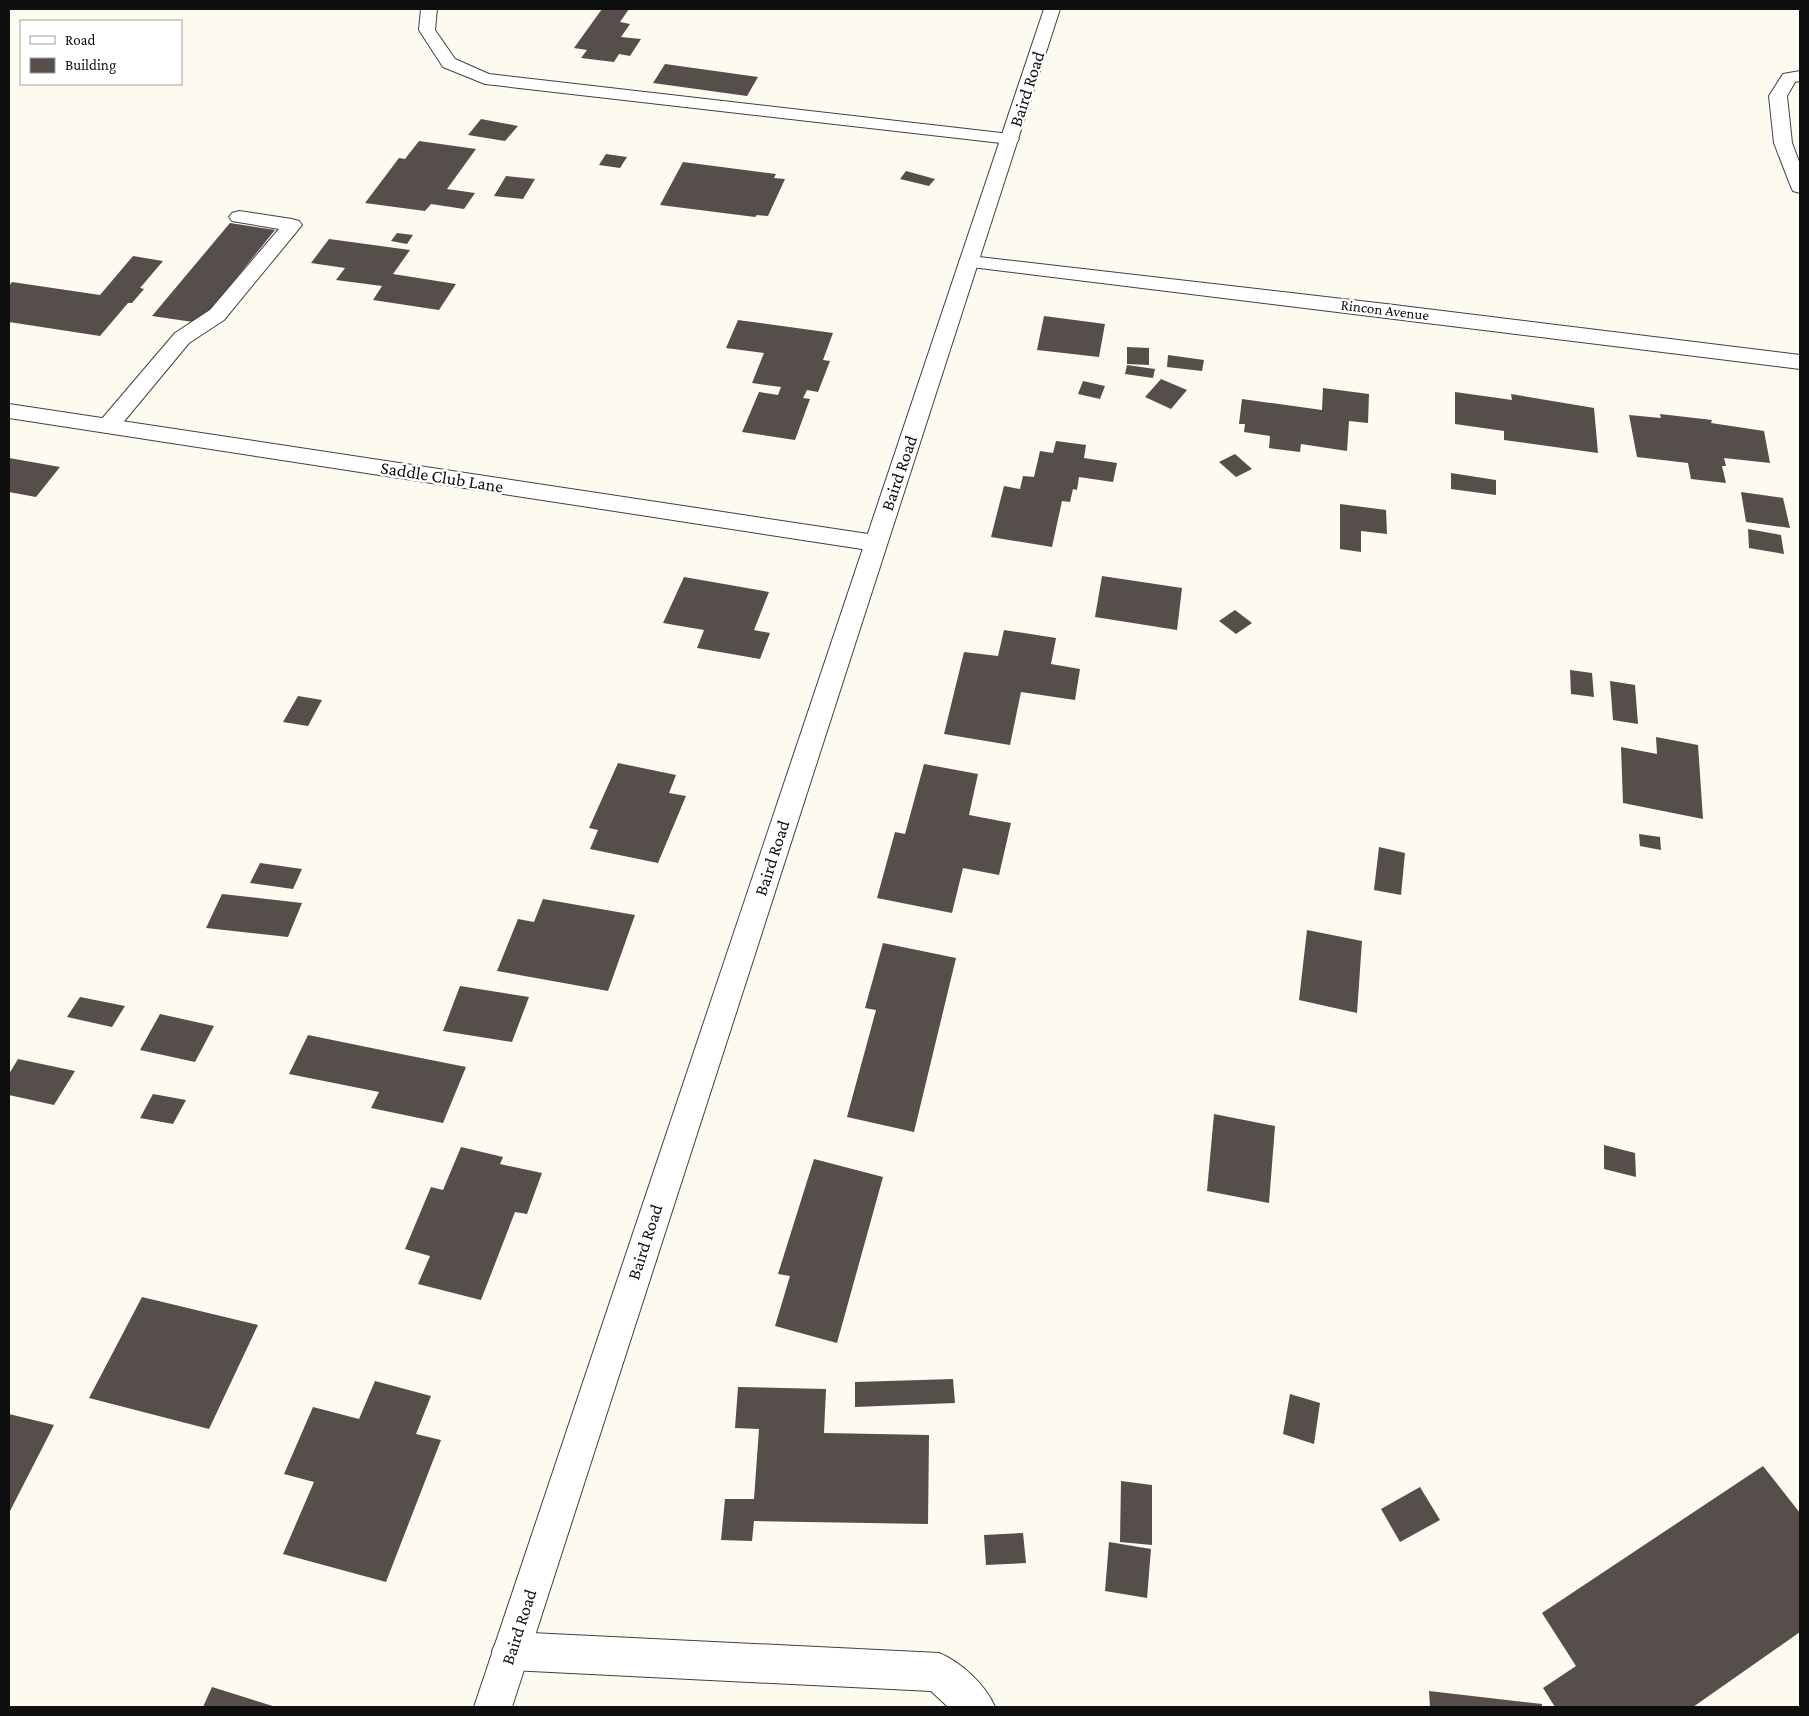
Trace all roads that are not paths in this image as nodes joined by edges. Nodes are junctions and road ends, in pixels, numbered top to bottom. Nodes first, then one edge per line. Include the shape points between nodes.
1 (429, 9) edge
2 (1052, 9) edge
3 (1800, 76) edge
4 (1010, 139) junction
5 (1800, 187) edge
6 (239, 217) dead end
7 (970, 262) junction
8 (1800, 362) edge
9 (9, 411) edge
10 (108, 426) junction
11 (875, 543) junction
12 (511, 1651) junction
13 (493, 1707) edge
14 (976, 1707) edge

1 - 4 street via 427,30 449,63 485,78
2 - 4 street, Baird Road
3 - 5 street via 1790,78 1778,96 1783,143
4 - 7 street, Baird Road
6 - 10 street via 292,225 217,315 182,338
7 - 8 street, Rincon Avenue
7 - 11 street, Baird Road
9 - 10 street, Saddle Club Lane
10 - 11 street, Saddle Club Lane
11 - 12 street, Baird Road
12 - 13 street, Baird Road
12 - 14 street via 939,1672

